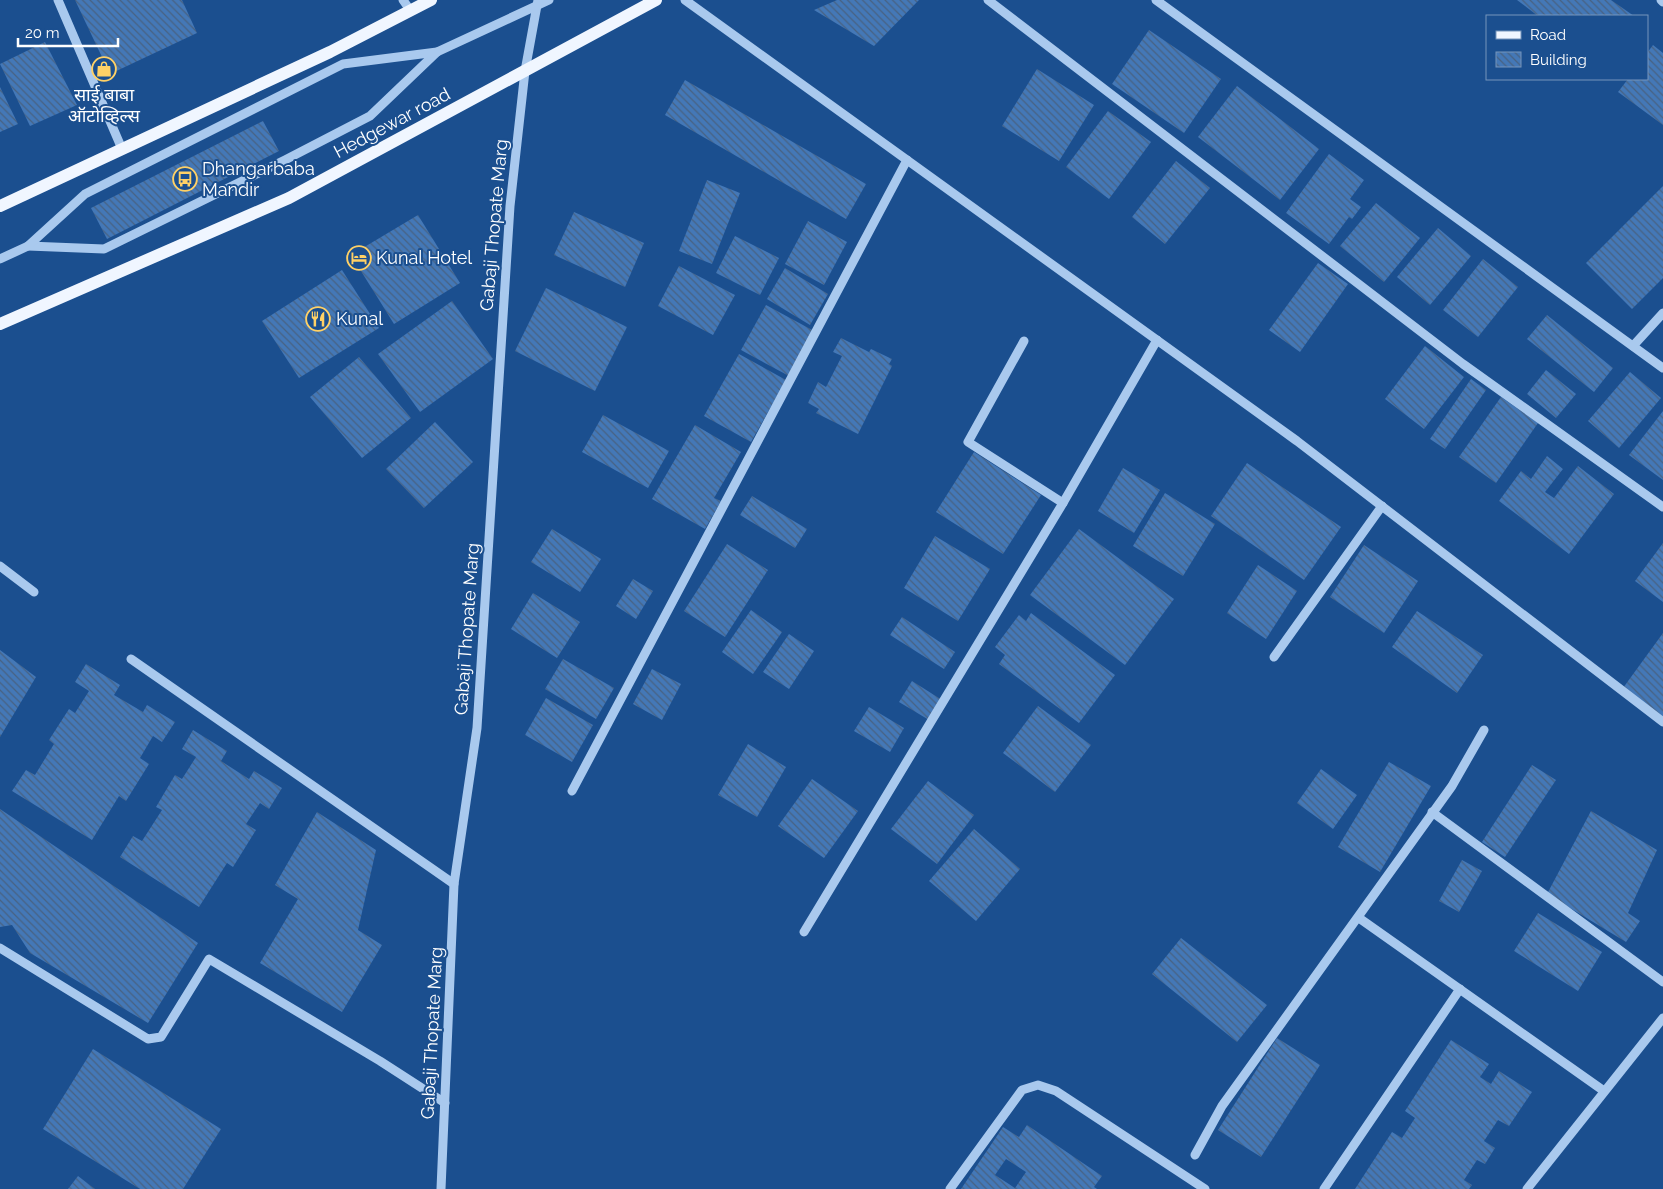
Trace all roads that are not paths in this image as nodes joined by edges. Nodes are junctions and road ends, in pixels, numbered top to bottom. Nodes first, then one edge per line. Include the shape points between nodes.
1 (58, 0) edge
2 (431, 0) edge
3 (549, 0) edge
4 (656, 0) edge
5 (686, 0) edge
6 (988, 0) edge
7 (1156, 0) edge
8 (538, 3) edge
9 (406, 5) edge
10 (437, 52) junction
11 (525, 71) junction
12 (122, 149) junction
13 (907, 160) junction
14 (0, 206) edge
15 (28, 246) junction
16 (0, 259) edge
17 (1663, 313) edge
18 (0, 324) edge
19 (1157, 340) junction
20 (1024, 341) dead end
21 (1633, 346) junction
22 (1663, 368) edge
23 (1063, 503) junction
24 (1382, 506) junction
25 (1663, 507) edge
26 (0, 566) edge
27 (34, 592) dead end
28 (1274, 657) dead end
29 (130, 659) dead end
30 (1663, 722) edge
31 (1484, 730) dead end
32 (572, 791) dead end
33 (1432, 812) junction
34 (454, 884) junction
35 (1359, 918) junction
36 (804, 932) dead end
37 (0, 948) edge
38 (1663, 982) edge
39 (1460, 989) junction
40 (1663, 1018) edge
41 (1604, 1091) junction
42 (445, 1103) junction
43 (1195, 1155) dead end
44 (441, 1189) edge
45 (950, 1189) edge
46 (1205, 1189) edge
47 (1324, 1189) edge
48 (1527, 1189) edge

1 - 12 street
2 - 9 main road
3 - 8 street
4 - 11 main road, Hedgewar road
5 - 13 street
6 - 25 street via 1463,364
7 - 21 street
8 - 10 street
8 - 11 street, Gabaji Thopate Marg
9 - 12 main road via 330,52
10 - 15 street via 343,64 86,194
10 - 15 street via 370,116 104,249
11 - 18 main road, Hedgewar road via 289,198
11 - 34 street, Gabaji Thopate Marg via 510,206 477,728
12 - 14 main road
13 - 19 street
13 - 32 street
15 - 16 street
17 - 21 street
19 - 23 street
19 - 24 street
20 - 23 street via 968,442
21 - 22 street
23 - 36 street
24 - 28 street
24 - 30 street
26 - 27 street
29 - 34 street
31 - 33 street via 1452,786
33 - 35 street
33 - 38 street
34 - 42 street, Gabaji Thopate Marg
35 - 39 street
35 - 43 street via 1222,1106
37 - 42 street via 148,1039 161,1037 209,959
39 - 41 street
39 - 47 street
40 - 41 street
41 - 48 street
42 - 44 street, Gabaji Thopate Marg
45 - 46 street via 1022,1090 1038,1085 1056,1091

